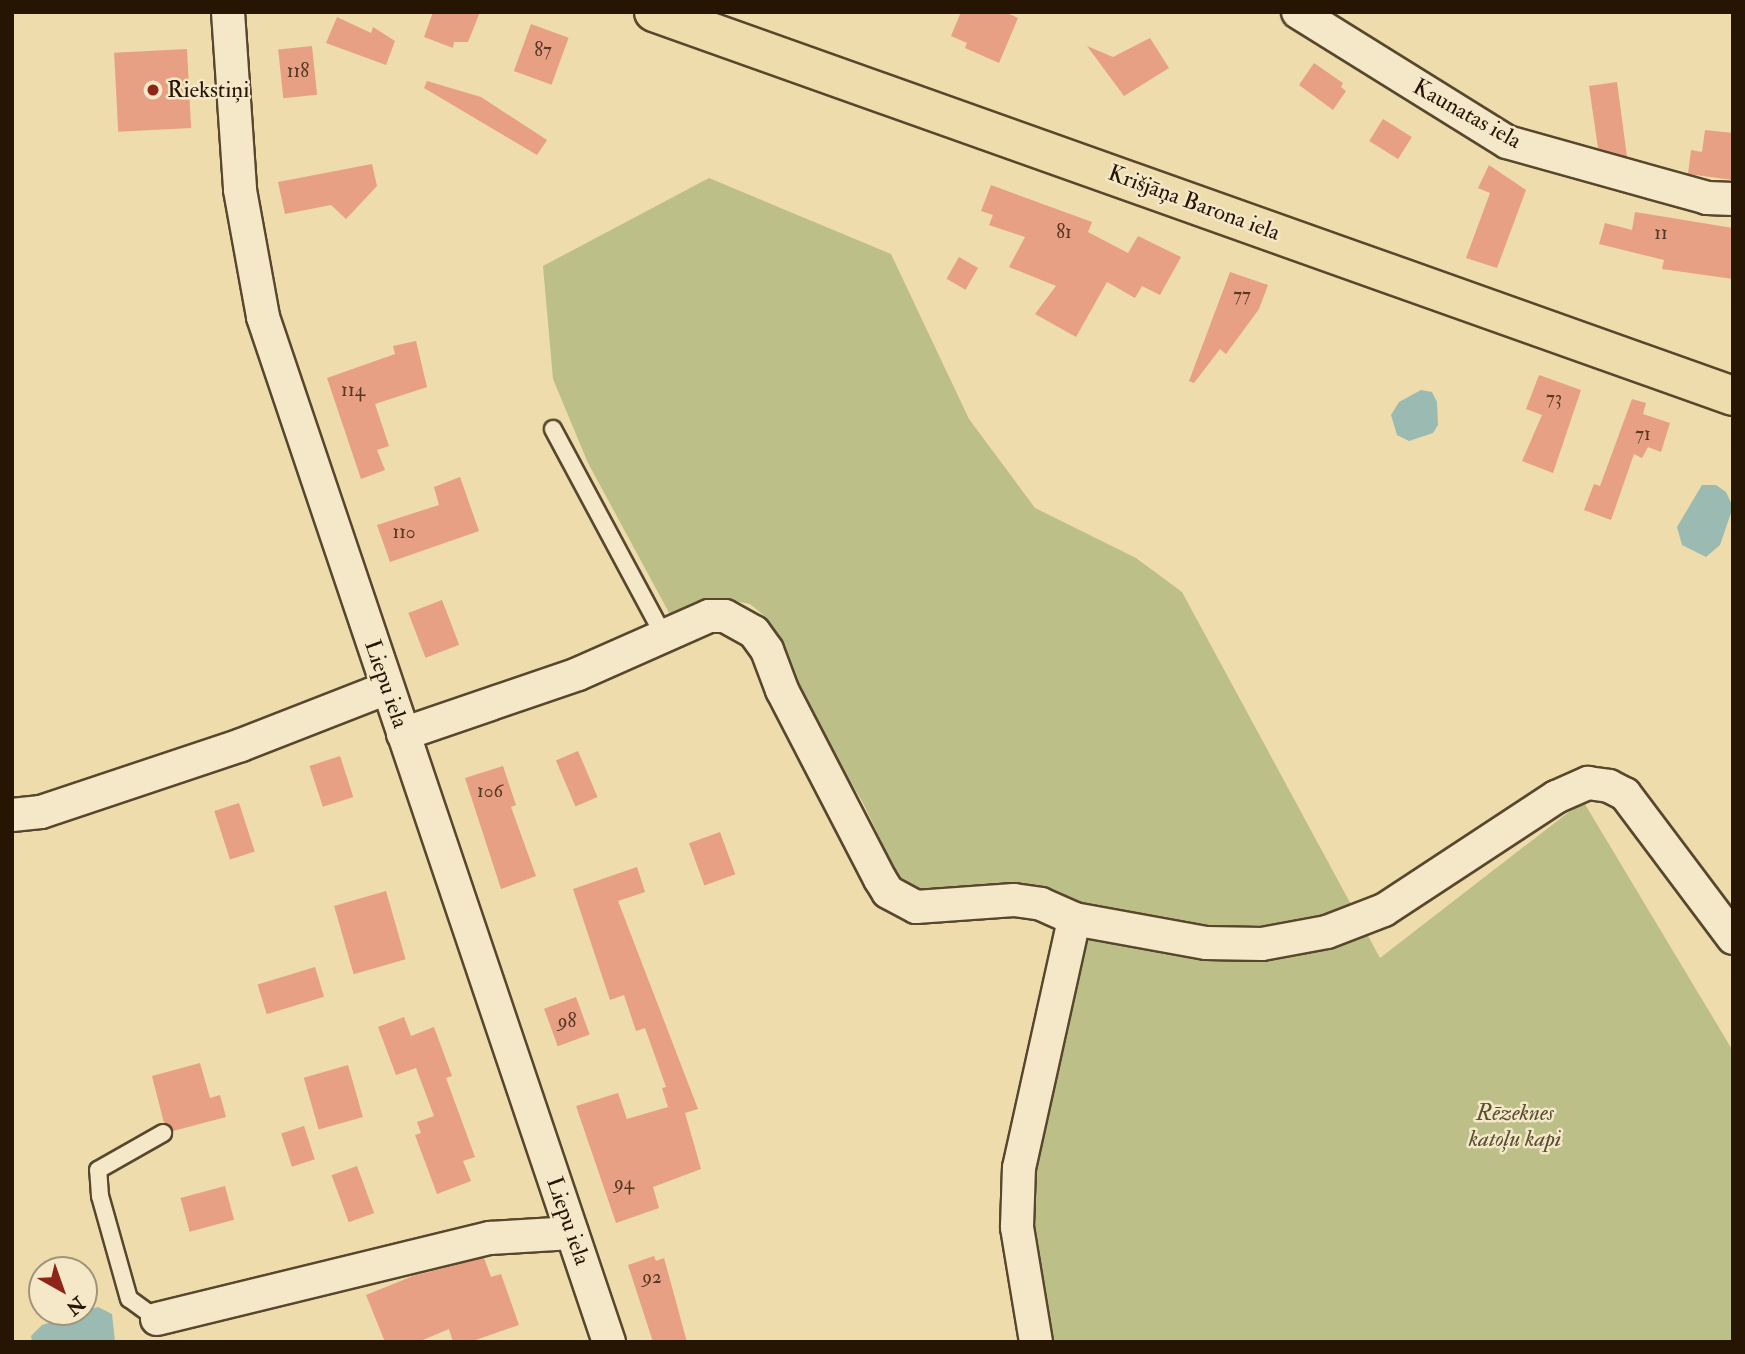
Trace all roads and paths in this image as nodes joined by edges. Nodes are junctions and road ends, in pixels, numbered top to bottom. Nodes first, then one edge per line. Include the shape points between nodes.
1 (228, 12) edge
2 (654, 12) edge
3 (1298, 12) edge
4 (1733, 199) edge
5 (1733, 396) edge
6 (553, 429) dead end
7 (664, 636) junction
8 (387, 688) junction
9 (403, 734) junction
10 (12, 815) edge
11 (1074, 919) junction
12 (1733, 938) edge
13 (163, 1133) dead end
14 (572, 1233) junction
15 (157, 1319) joint
16 (609, 1342) edge
17 (1036, 1342) edge

1 - 8 street, Liepu iela via 240,190 263,317
2 - 5 main road, Krišjāņa Barona iela
3 - 4 street, Kaunatas iela via 1507,142 1707,198
6 - 7 lane
7 - 9 street via 578,674
7 - 11 street via 709,617 725,616 754,632 880,879 900,901 916,907 1013,900 1041,904
8 - 9 street, Liepu iela
8 - 10 street via 241,745 41,812
9 - 14 street, Liepu iela
11 - 12 street via 1206,943 1262,944 1327,932 1384,910 1556,797 1588,783 1625,794
11 - 17 street via 1019,1168 1017,1227
13 - 15 lane via 98,1170 100,1196 129,1298
14 - 15 street via 490,1238
14 - 16 street, Liepu iela

